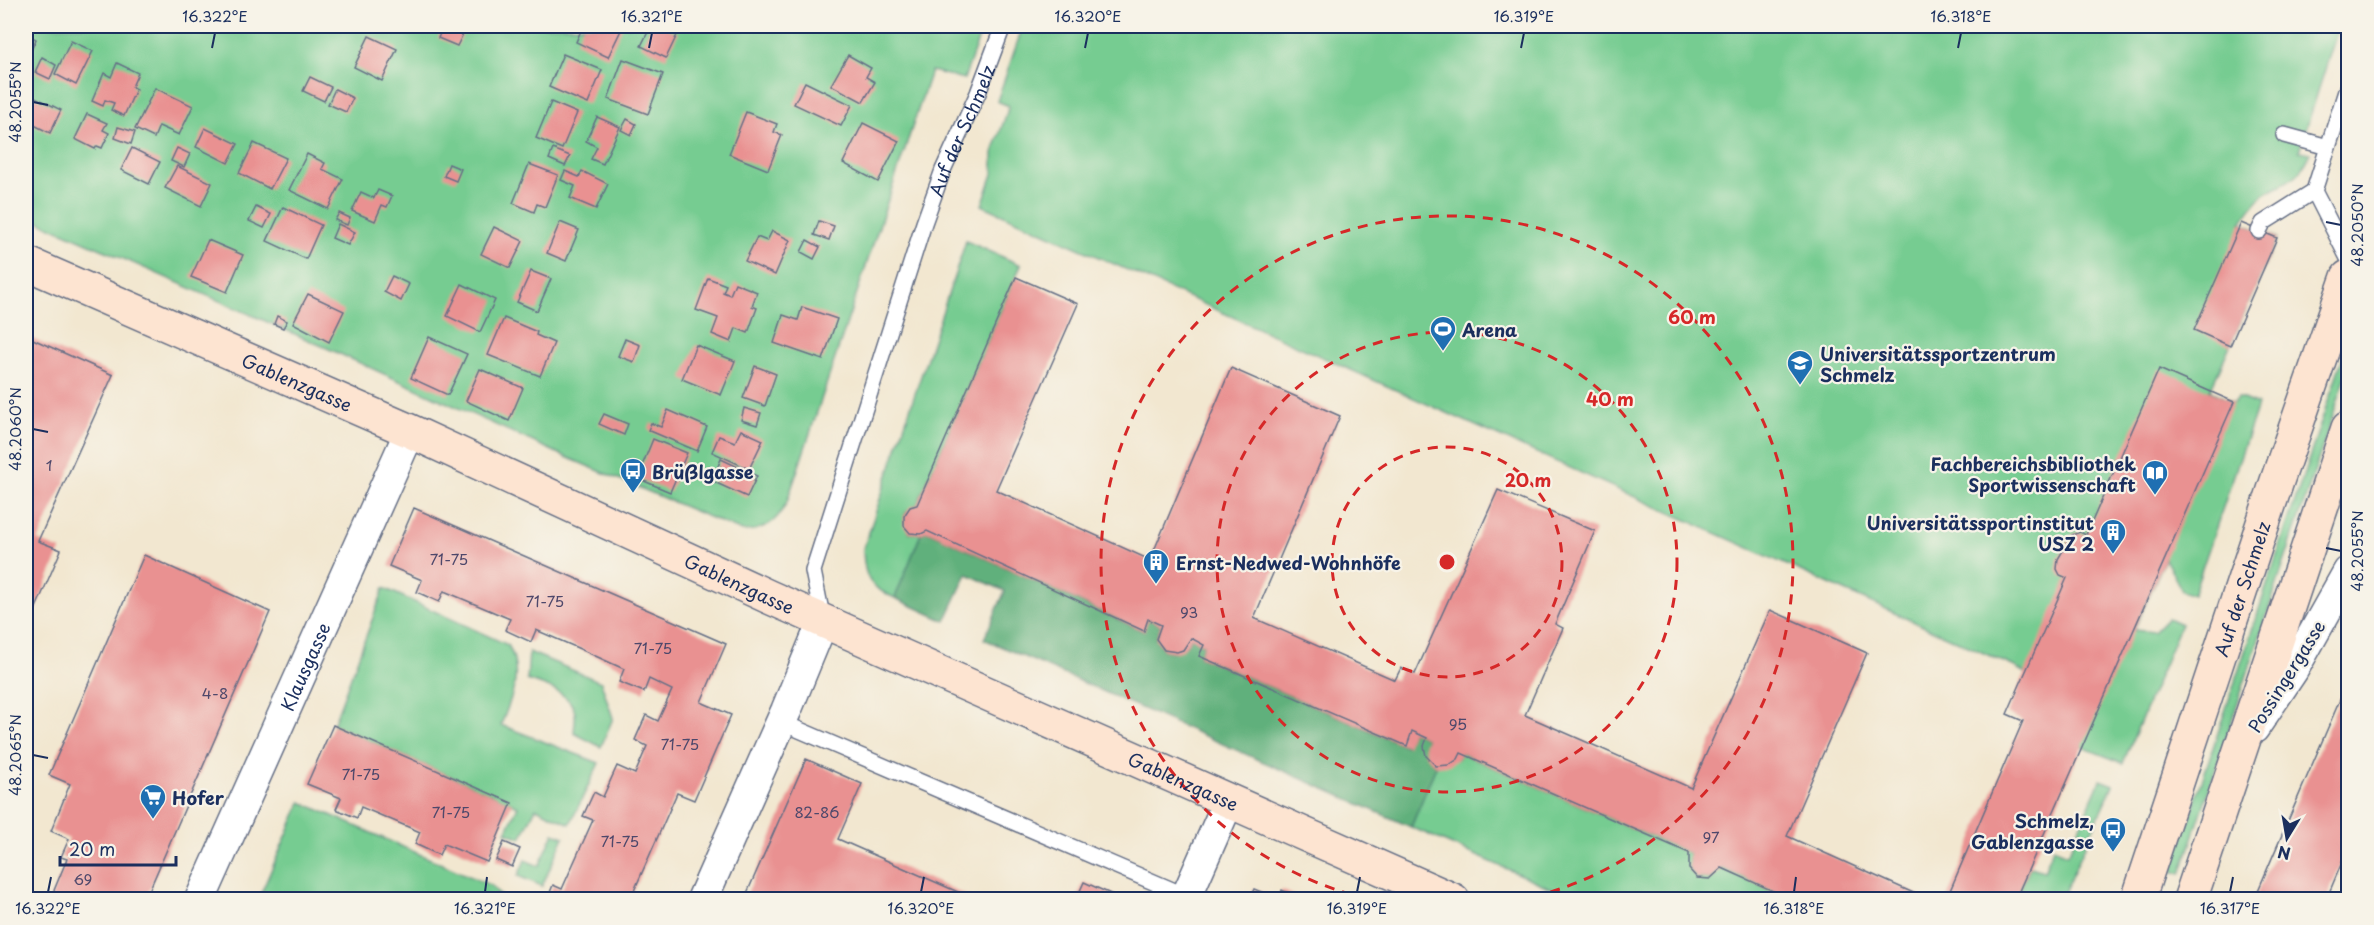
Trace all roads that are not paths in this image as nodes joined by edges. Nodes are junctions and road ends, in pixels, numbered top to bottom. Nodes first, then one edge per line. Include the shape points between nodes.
1 (1004, 26) edge
2 (2349, 85) edge
3 (2284, 135) dead end
4 (2328, 147) junction
5 (2314, 191) junction
6 (2259, 231) dead end
7 (2349, 258) edge
8 (26, 263) edge
9 (2349, 277) edge
10 (2349, 428) edge
11 (410, 431) junction
12 (2349, 572) edge
13 (824, 621) junction
14 (781, 722) junction
15 (2241, 748) junction
16 (1229, 800) junction
17 (1186, 898) edge
18 (200, 900) edge
19 (702, 900) edge
20 (1453, 900) edge
21 (2138, 900) edge
22 (2190, 900) edge

1 - 13 lane, Auf der Schmelz via 920,235 813,571
2 - 4 lane
3 - 4 lane
4 - 5 lane
5 - 6 lane via 2263,223
5 - 7 lane
8 - 11 main road, Gablenzgasse
9 - 21 main road, Auf der Schmelz
10 - 15 main road
11 - 13 main road, Gablenzgasse
11 - 18 street, Klausgasse
12 - 15 street, Possingergasse via 2293,670
13 - 14 street
13 - 16 main road, Gablenzgasse
14 - 17 lane
14 - 19 street
15 - 22 main road
16 - 17 street
16 - 20 main road, Gablenzgasse

